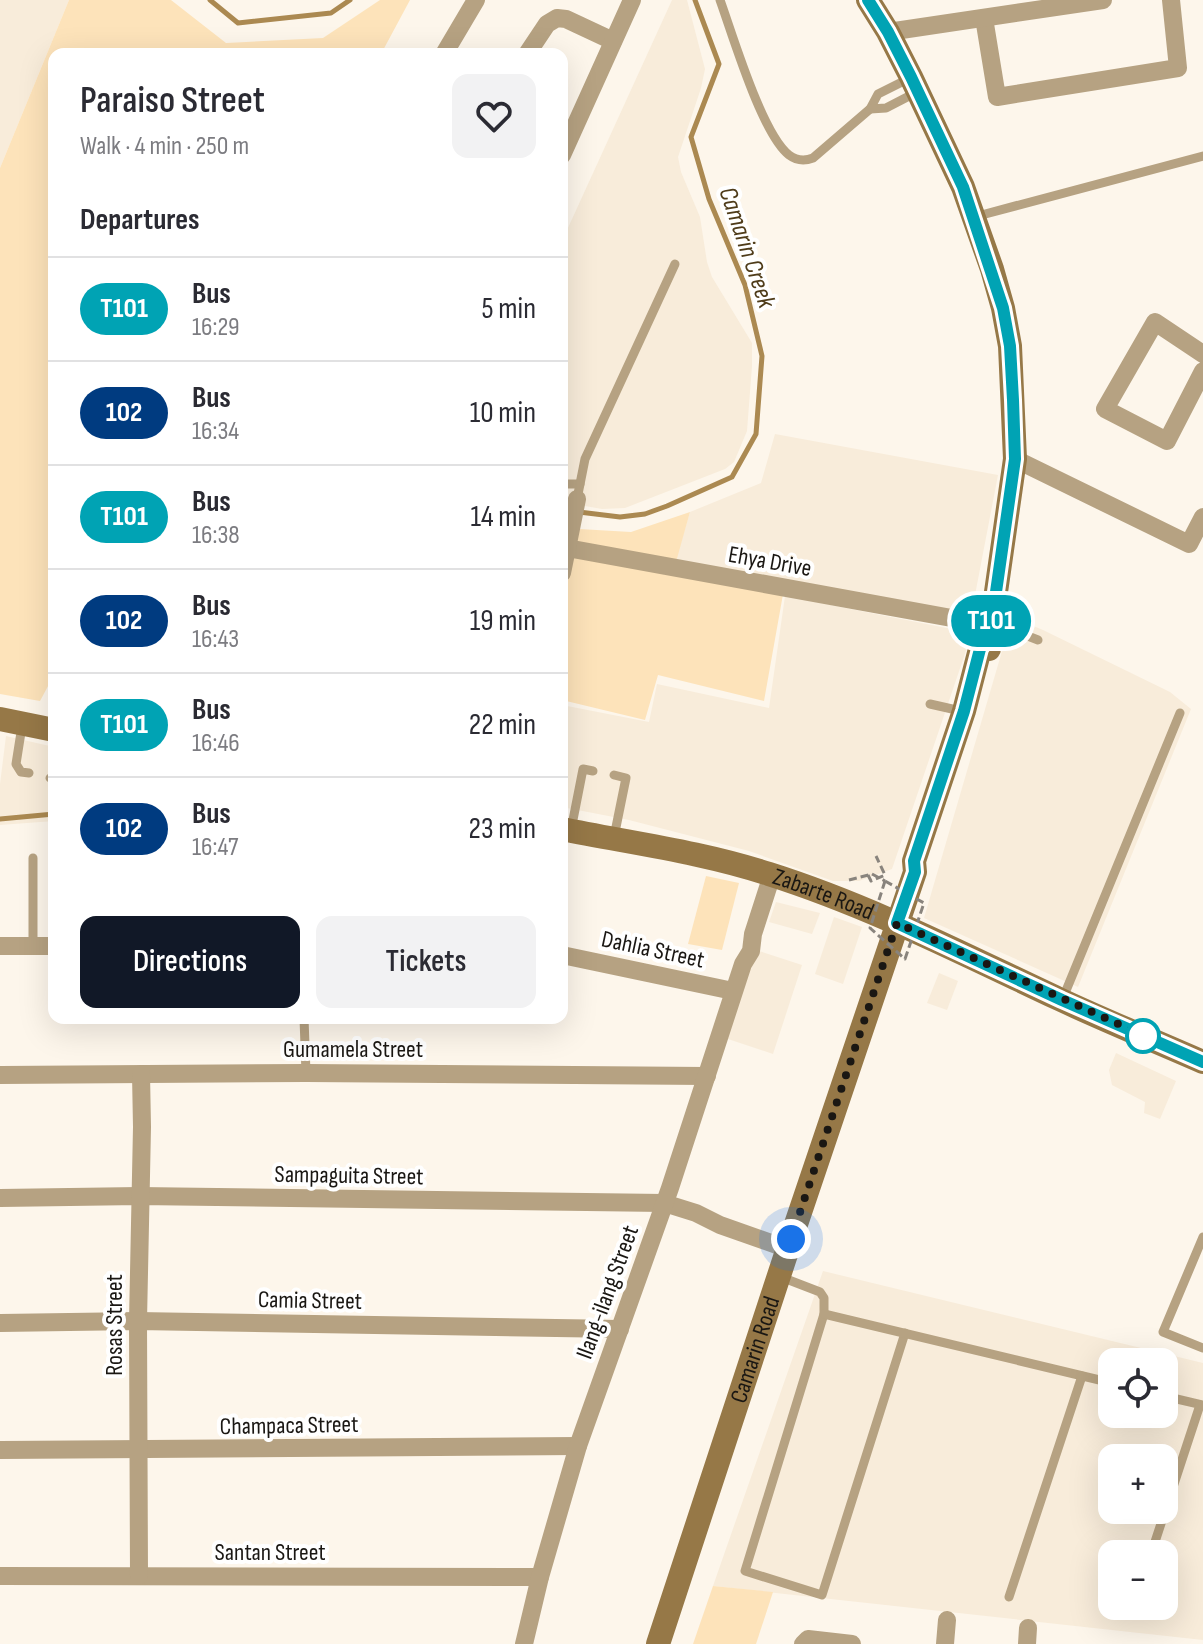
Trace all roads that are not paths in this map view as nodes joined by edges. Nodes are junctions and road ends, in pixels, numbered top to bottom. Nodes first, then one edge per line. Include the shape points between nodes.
1 (476, 0) edge
2 (632, 0) edge
3 (720, 0) edge
4 (868, 0) edge
5 (1103, 0) edge
6 (1171, 0) edge
7 (984, 18) junction
8 (888, 32) junction
9 (613, 41) junction
10 (448, 48) edge
11 (531, 48) edge
12 (915, 84) junction
13 (870, 109) junction
14 (568, 142) edge
15 (1203, 156) edge
16 (974, 217) junction
17 (675, 264) dead end
18 (1203, 354) edge
19 (1203, 371) edge
20 (1015, 459) junction
21 (568, 487) edge
22 (578, 491) junction
23 (1203, 517) edge
24 (569, 540) junction
25 (568, 545) edge
26 (989, 630) junction
27 (1038, 640) dead end
28 (930, 704) dead end
29 (964, 711) junction
30 (1180, 713) dead end
31 (11, 721) edge
32 (48, 729) edge
33 (593, 771) dead end
34 (29, 773) dead end
35 (614, 775) dead end
36 (568, 823) edge
37 (568, 830) edge
38 (614, 839) junction
39 (33, 858) dead end
40 (915, 872) junction
41 (772, 875) junction
42 (897, 923) junction
43 (0, 946) edge
44 (33, 946) junction
45 (48, 946) edge
46 (568, 956) edge
47 (733, 991) junction
48 (1062, 1000) junction
49 (304, 1024) edge
50 (1203, 1062) edge
51 (306, 1073) junction
52 (141, 1074) junction
53 (0, 1075) edge
54 (707, 1076) junction
55 (139, 1196) junction
56 (0, 1198) edge
57 (664, 1203) junction
58 (1203, 1237) edge
59 (789, 1244) junction
60 (779, 1277) junction
61 (824, 1314) junction
62 (138, 1321) junction
63 (0, 1323) edge
64 (620, 1329) junction
65 (905, 1333) junction
66 (1203, 1348) edge
67 (1082, 1376) junction
68 (1098, 1380) edge
69 (1178, 1399) edge
70 (1202, 1405) edge
71 (578, 1446) junction
72 (0, 1450) edge
73 (139, 1450) junction
74 (1156, 1540) edge
75 (0, 1576) edge
76 (139, 1576) junction
77 (540, 1577) junction
78 (1009, 1597) dead end
79 (947, 1620) dead end
80 (525, 1641) edge
81 (804, 1642) edge
82 (658, 1644) edge
83 (852, 1644) edge
84 (945, 1644) edge

1 - 10 street
2 - 9 street
3 - 13 lane via 762,112 789,155 813,158
4 - 8 main road, Camarin Road
5 - 7 street
6 - 7 street via 1178,68 997,97
7 - 8 street
8 - 12 main road, Camarin Road
9 - 11 street via 557,18
9 - 14 street
12 - 13 lane via 886,108
12 - 13 lane via 878,94
12 - 16 main road, Camarin Road
15 - 16 lane
16 - 20 main road, Camarin Road via 1010,346
17 - 22 lane via 585,459
18 - 19 street via 1155,322 1105,409 1167,441
20 - 23 street via 1189,544
20 - 26 main road, Camarin Road
21 - 22 lane
22 - 24 street
24 - 25 street
24 - 26 street, Ehya Drive
26 - 27 lane via 1015,631
26 - 29 main road, Camarin Road
26 - 40 main road, Camarin Road via 973,713 923,864
28 - 29 lane
29 - 40 main road, Camarin Road via 914,861
30 - 48 lane
31 - 32 main road
31 - 34 lane via 17,769
33 - 36 lane via 583,769
35 - 38 lane via 626,778
37 - 38 main road, Zabarte Road
38 - 41 main road, Zabarte Road
39 - 44 lane
40 - 42 main road, Camarin Road
41 - 42 main road, Zabarte Road
41 - 47 street, Ilang-ilang Street via 751,951
42 - 48 main road, Zabarte Road
42 - 59 main road, Camarin Road
43 - 44 street
44 - 45 street
46 - 47 street, Dahlia Street
47 - 54 street, Ilang-ilang Street
48 - 50 main road, Zabarte Road
49 - 51 lane
51 - 52 street, Gumamela Street
51 - 54 street, Gumamela Street
52 - 53 street, Gumamela Street
52 - 55 street, Rosas Street
54 - 57 street, Ilang-ilang Street
55 - 56 street, Sampaguita Street
55 - 57 street, Sampaguita Street
55 - 62 street, Rosas Street
57 - 59 street, Sampaguita Street via 723,1217
57 - 64 street, Ilang-ilang Street
58 - 66 lane via 1163,1332
59 - 60 main road, Camarin Road
60 - 61 lane via 820,1292
60 - 82 main road, Camarin Road
61 - 65 lane
61 - 65 lane via 745,1571 822,1595
62 - 63 street, Camia Street
62 - 64 street, Camia Street
62 - 73 street, Rosas Street
64 - 71 street, Ilang-ilang Street
65 - 67 lane
67 - 68 lane
67 - 78 lane
69 - 70 lane
70 - 74 lane
71 - 73 street, Champaca Street
71 - 77 street, Ilang-ilang Street
72 - 73 street, Champaca Street
73 - 76 street, Rosas Street
75 - 76 street, Santan Street
76 - 77 street, Santan Street
77 - 80 street, Ilang-ilang Street
79 - 84 street
81 - 83 street

